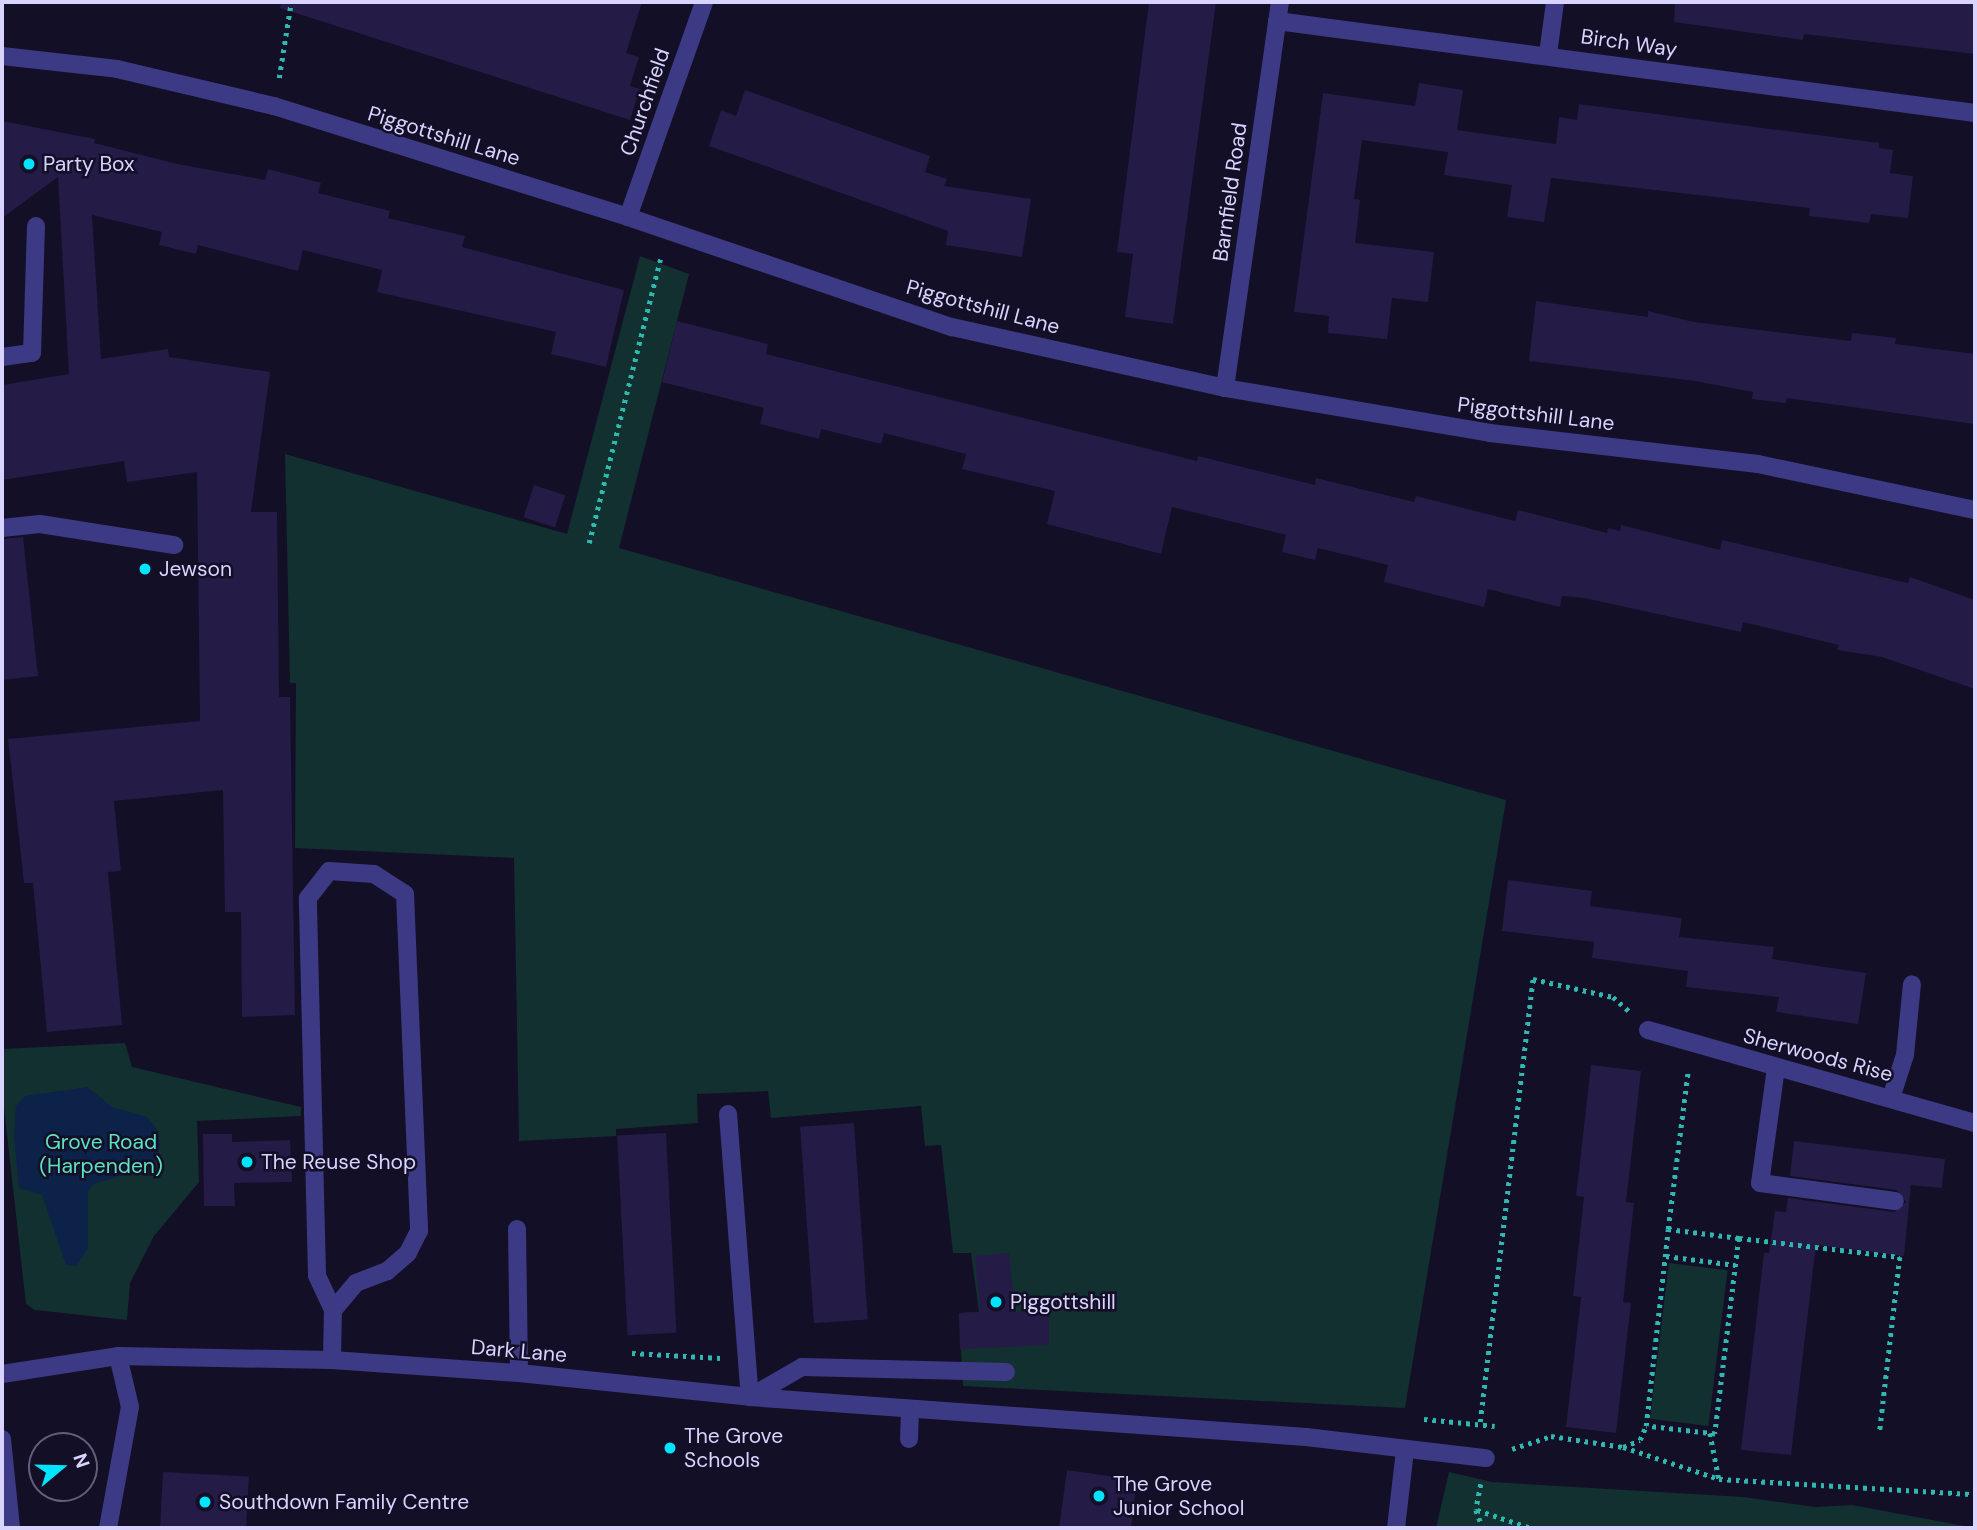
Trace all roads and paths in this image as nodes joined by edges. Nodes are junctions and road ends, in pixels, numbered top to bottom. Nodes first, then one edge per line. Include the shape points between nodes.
1 (291, 2) edge
2 (704, 2) edge
3 (1280, 2) edge
4 (1555, 2) edge
5 (1277, 21) junction
6 (1548, 54) junction
7 (2, 56) edge
8 (274, 106) junction
9 (1975, 113) edge
10 (628, 217) junction
11 (36, 226) dead end
12 (668, 232) junction
13 (2, 357) edge
14 (1225, 388) junction
15 (1975, 510) edge
16 (2, 528) edge
17 (589, 543) dead end
18 (174, 545) dead end
19 (1912, 984) dead end
20 (1648, 1030) joint
21 (1692, 1043) junction
22 (1776, 1068) junction
23 (1891, 1098) junction
24 (728, 1114) dead end
25 (1975, 1123) edge
26 (1895, 1201) dead end
27 (517, 1229) dead end
28 (1668, 1229) junction
29 (1739, 1238) junction
30 (1666, 1256) junction
31 (1735, 1265) junction
32 (333, 1310) junction
33 (118, 1356) junction
34 (332, 1360) junction
35 (1006, 1372) dead end
36 (519, 1373) junction
37 (2, 1374) edge
38 (750, 1397) junction
39 (910, 1409) junction
40 (1480, 1422) dead end
41 (1646, 1426) junction
42 (1880, 1430) dead end
43 (1710, 1433) junction
44 (2, 1438) edge
45 (909, 1439) dead end
46 (1623, 1447) junction
47 (1405, 1450) junction
48 (1486, 1458) joint
49 (1719, 1479) junction
50 (1975, 1494) edge
51 (11, 1528) edge
52 (108, 1528) edge
53 (1396, 1528) edge
54 (1485, 1528) edge
55 (1531, 1528) edge

1 - 8 path
2 - 10 street, Churchfield
3 - 5 street, Barnfield Road
4 - 6 street
5 - 6 street, Birch Way
5 - 14 street, Barnfield Road
6 - 9 street, Birch Way
7 - 8 street, Piggottshill Lane via 117,69
8 - 10 street, Piggottshill Lane
10 - 12 street, Piggottshill Lane
11 - 13 street via 32,353
12 - 14 street, Piggottshill Lane via 952,327
12 - 17 path
14 - 15 street, Piggottshill Lane via 1490,433 1759,464
16 - 18 street via 40,524
19 - 23 street via 1905,1055
20 - 21 street, Sherwoods Rise
20 - 40 path via 1613,997 1533,979
21 - 22 street, Sherwoods Rise
21 - 28 path
22 - 23 street, Sherwoods Rise
22 - 26 street via 1760,1183
23 - 25 street, Sherwoods Rise
24 - 38 street
27 - 36 street
28 - 29 path
28 - 30 path
29 - 31 path
29 - 42 path via 1900,1257
30 - 31 path
30 - 41 path
31 - 43 path via 1715,1434
32 - 32 street via 317,1275 308,898 329,871 374,874 405,894 419,1231 408,1253 387,1271 356,1283
32 - 34 street
33 - 34 street, Dark Lane
33 - 37 street, Dark Lane
33 - 52 street via 131,1407
34 - 36 street, Dark Lane
35 - 38 street via 802,1367
36 - 38 street, Dark Lane
38 - 39 street, Dark Lane
39 - 45 street
39 - 47 street, Dark Lane via 1306,1437
41 - 43 path
41 - 46 path via 1640,1440
43 - 49 path
44 - 51 street
46 - 48 path via 1551,1436
46 - 49 path
47 - 48 street, Dark Lane
47 - 53 street
49 - 50 path
54 - 55 path via 1476,1510

